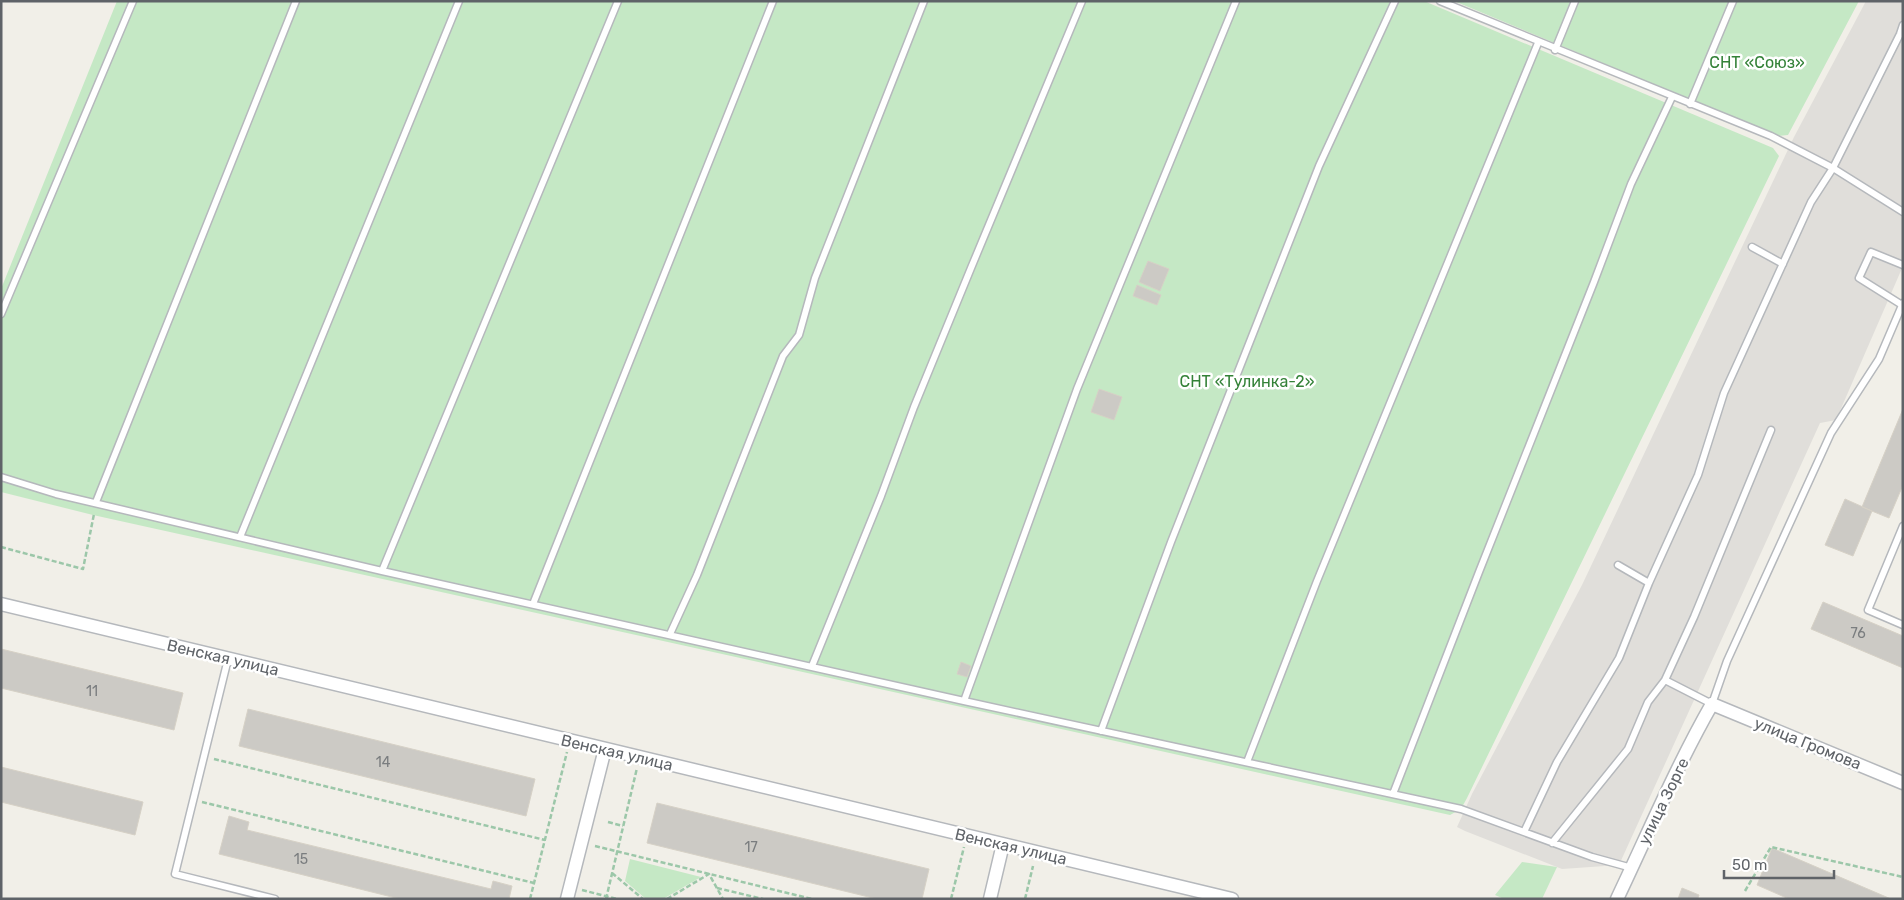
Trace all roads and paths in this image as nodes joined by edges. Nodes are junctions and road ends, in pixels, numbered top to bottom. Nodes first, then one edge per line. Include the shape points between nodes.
1 (133, 1) edge
2 (296, 1) edge
3 (458, 1) edge
4 (618, 1) edge
5 (773, 1) edge
6 (924, 1) edge
7 (1082, 1) edge
8 (1236, 1) edge
9 (1395, 1) edge
10 (1440, 1) edge
11 (1575, 1) edge
12 (1733, 1) edge
13 (1903, 25) edge
14 (1538, 43) junction
15 (1555, 50) junction
16 (1672, 97) junction
17 (1690, 104) junction
18 (1833, 168) junction
19 (1903, 212) edge
20 (1752, 247) dead end
21 (1783, 264) junction
22 (1903, 264) edge
23 (1902, 304) edge
24 (1, 314) edge
25 (1771, 430) dead end
26 (1, 477) edge
27 (96, 502) junction
28 (1903, 526) edge
29 (240, 537) junction
30 (1, 547) edge
31 (1618, 565) dead end
32 (382, 571) junction
33 (1649, 583) junction
34 (1, 604) edge
35 (533, 604) junction
36 (1903, 625) edge
37 (670, 634) junction
38 (228, 659) junction
39 (812, 666) junction
40 (1665, 680) junction
41 (964, 701) junction
42 (1712, 704) junction
43 (1101, 730) junction
44 (570, 740) junction
45 (605, 749) junction
46 (204, 756) junction
47 (640, 757) junction
48 (1248, 762) junction
49 (1903, 783) edge
50 (1393, 794) junction
51 (193, 800) junction
52 (608, 822) dead end
53 (623, 826) junction
54 (1524, 832) junction
55 (966, 835) junction
56 (545, 840) junction
57 (581, 843) junction
58 (1552, 843) junction
59 (1003, 844) junction
60 (617, 851) junction
61 (1036, 852) junction
62 (1632, 868) junction
63 (612, 873) junction
64 (709, 874) junction
65 (1903, 877) edge
66 (534, 883) junction
67 (717, 888) junction
68 (1745, 891) dead end
69 (569, 893) edge
70 (606, 897) edge
71 (1224, 898) edge
72 (275, 899) edge
73 (530, 899) edge
74 (617, 899) edge
75 (644, 899) edge
76 (667, 899) edge
77 (723, 899) edge
78 (763, 899) edge
79 (812, 899) edge
80 (951, 899) edge
81 (990, 899) edge
82 (1025, 899) edge
83 (1617, 899) edge

1 - 24 lane
2 - 27 lane
3 - 29 lane
4 - 32 lane
5 - 35 lane
6 - 37 lane via 816,278 799,335 783,356 697,575
7 - 39 lane via 914,407
8 - 41 lane via 1077,389
9 - 43 lane via 1319,166
10 - 14 lane
11 - 15 lane
12 - 17 lane
13 - 18 lane
14 - 15 lane
14 - 48 lane via 1317,581
15 - 16 lane
16 - 17 lane
16 - 50 lane via 1631,184
17 - 18 lane via 1771,136
18 - 19 lane
18 - 21 lane via 1811,202
20 - 21 lane
21 - 33 lane via 1724,393 1698,475
22 - 23 lane via 1871,252 1859,278
23 - 42 lane via 1879,359 1831,432 1727,661
25 - 40 lane
26 - 27 lane
27 - 29 lane
27 - 30 path via 83,569
28 - 36 lane via 1868,610
29 - 32 lane
31 - 33 lane
32 - 35 lane
33 - 54 lane via 1619,658 1557,762
34 - 38 street, Венская улица
35 - 37 lane
37 - 39 lane
38 - 44 street, Венская улица
38 - 46 lane
39 - 41 lane
40 - 42 lane
40 - 58 lane via 1648,702 1628,750
41 - 43 lane
42 - 49 street, улица Громова
42 - 62 street, улица Зорге
43 - 48 lane
44 - 45 street, Венская улица
44 - 56 path
45 - 47 street, Венская улица
45 - 57 street
46 - 51 lane
46 - 56 path
47 - 53 path
47 - 55 street, Венская улица
48 - 50 lane
50 - 54 lane via 1461,809
51 - 66 path
51 - 72 lane via 175,874
52 - 53 path
53 - 60 path
54 - 58 lane
55 - 59 street, Венская улица
55 - 80 path
56 - 66 path
57 - 60 path
57 - 69 street
58 - 62 lane
59 - 61 street, Венская улица
59 - 81 street
60 - 63 path
60 - 64 path
61 - 71 street, Венская улица
61 - 82 path
62 - 83 street, улица Зорге
63 - 70 path
63 - 75 path
64 - 67 path
64 - 76 path
64 - 79 path
65 - 68 path via 1771,847
66 - 73 path
67 - 77 path
67 - 78 path
69 - 70 path
70 - 74 path

